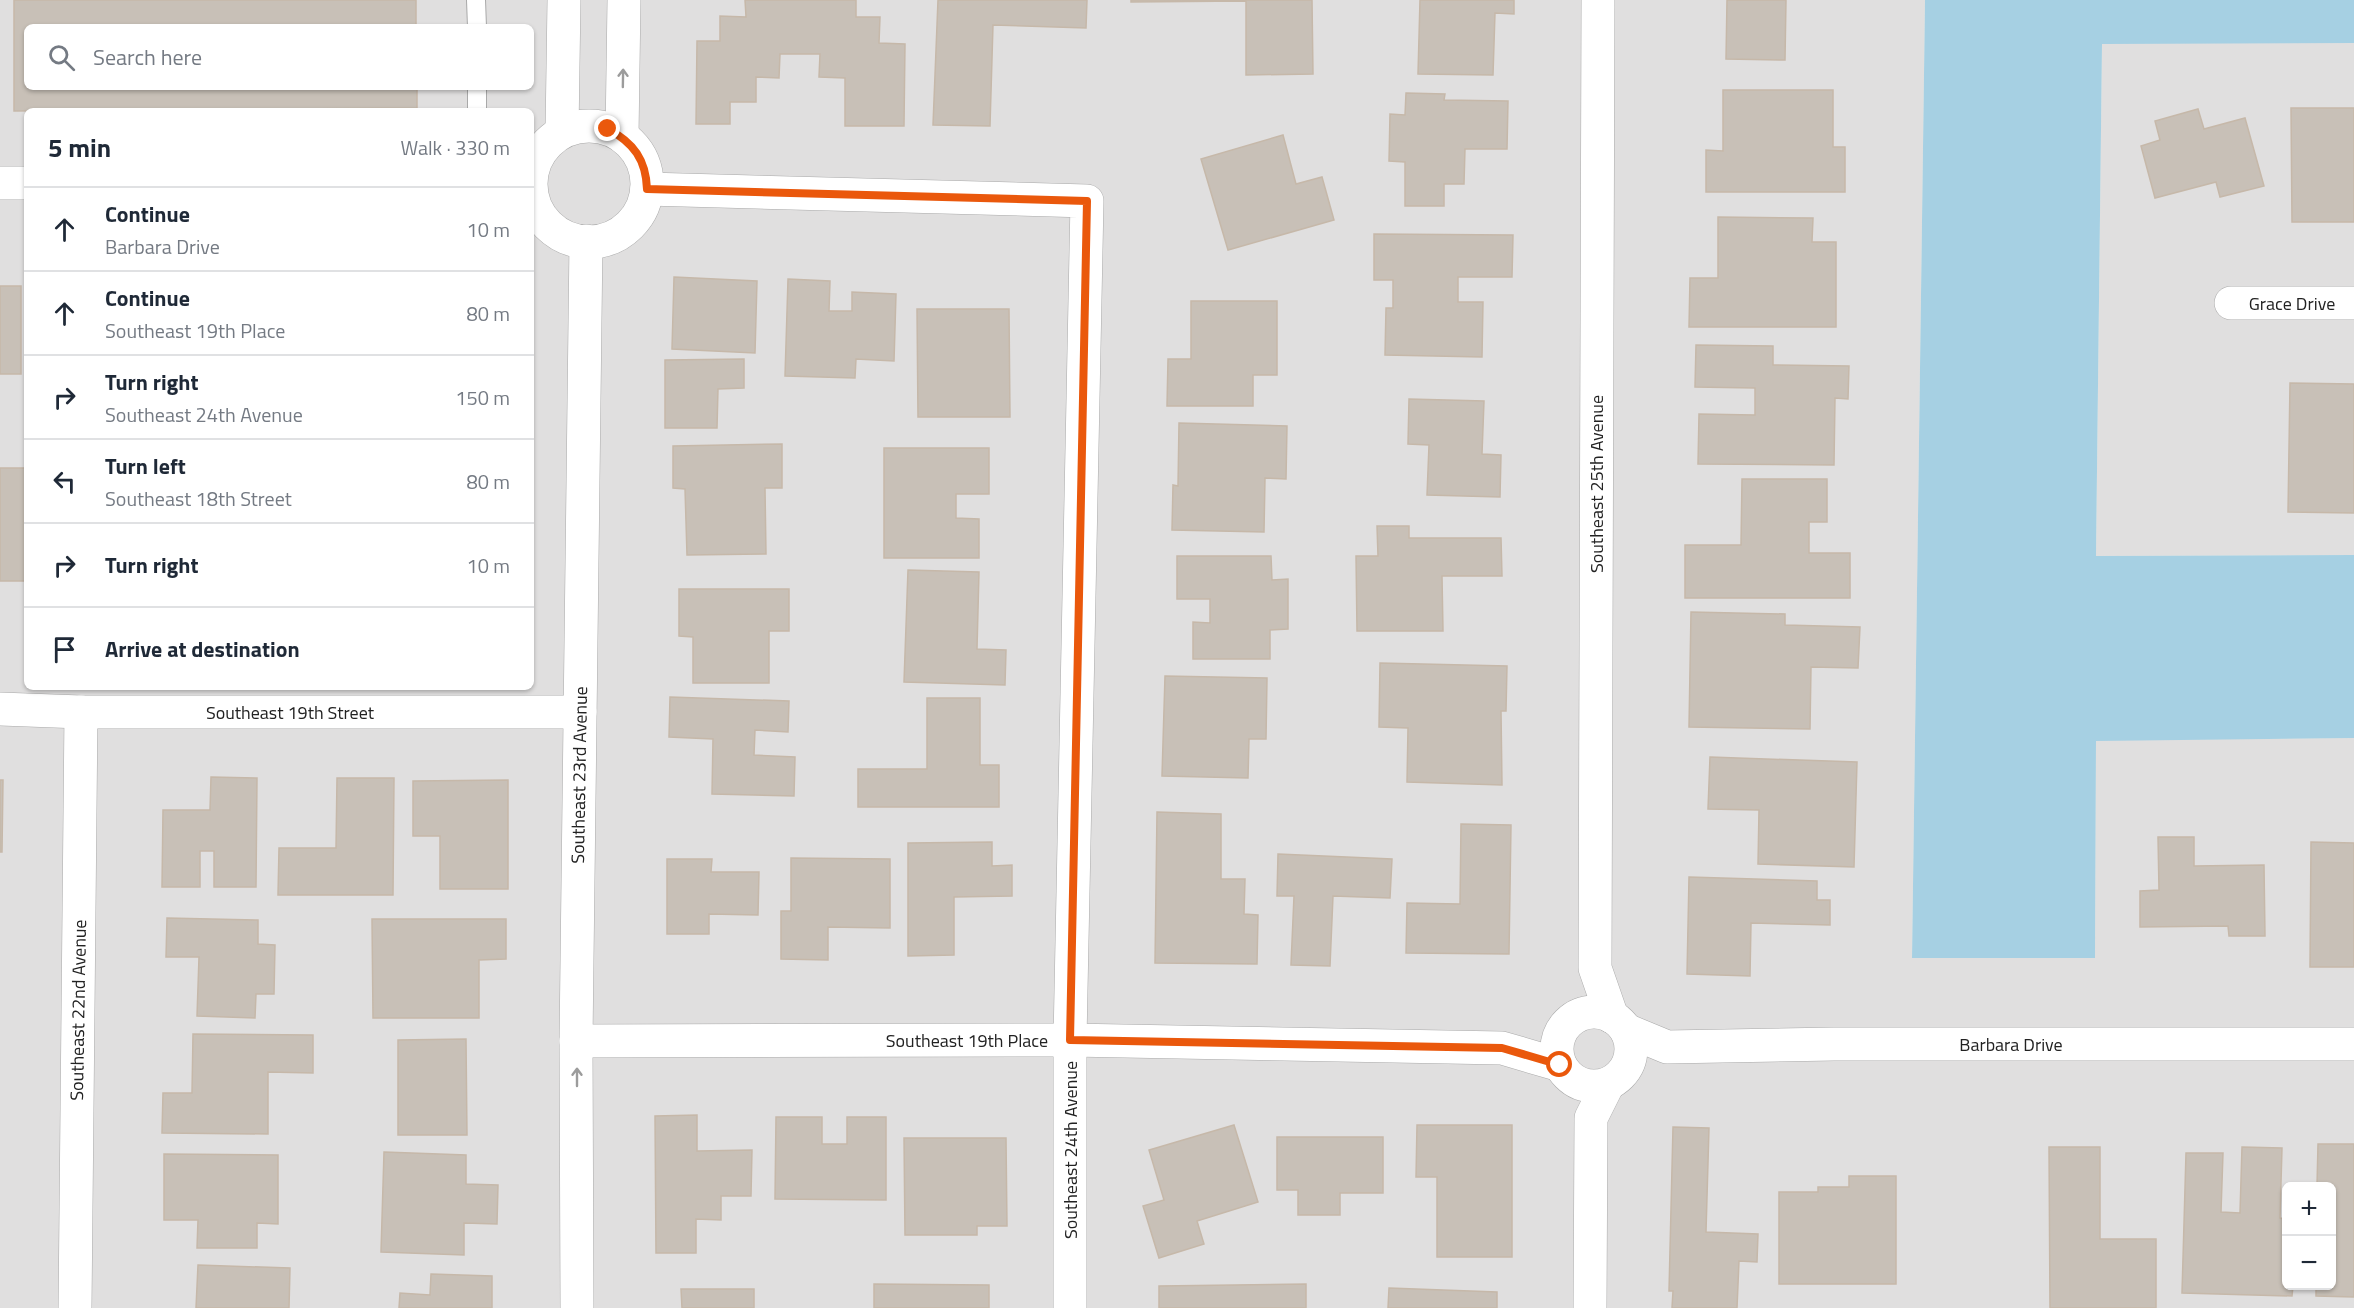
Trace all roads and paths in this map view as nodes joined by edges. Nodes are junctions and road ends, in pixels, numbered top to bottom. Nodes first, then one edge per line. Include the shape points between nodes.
1 (476, 0) edge
2 (564, 0) edge
3 (624, 0) edge
4 (1598, 0) edge
5 (477, 24) edge
6 (477, 90) edge
7 (477, 108) edge
8 (562, 132) junction
9 (622, 136) junction
10 (534, 166) edge
11 (0, 183) edge
12 (24, 183) edge
13 (647, 189) junction
14 (534, 202) edge
15 (586, 241) junction
16 (2230, 303) dead end
17 (2354, 303) edge
18 (0, 709) edge
19 (81, 712) junction
20 (580, 712) junction
21 (1595, 968) junction
22 (1619, 1023) junction
23 (1567, 1024) junction
24 (1070, 1040) junction
25 (576, 1041) junction
26 (2354, 1044) edge
27 (1667, 1047) junction
28 (1502, 1048) junction
29 (1566, 1072) junction
30 (1617, 1075) junction
31 (1591, 1118) junction
32 (75, 1308) edge
33 (577, 1308) edge
34 (1070, 1308) edge
35 (1590, 1308) edge

1 - 5 lane
2 - 8 street
9 -> 3 street
4 - 21 street, Southeast 25th Avenue
6 - 7 lane
8 - 9 street via 593,126
8 - 10 street via 548,142
9 - 13 street via 642,159
11 - 12 street
13 - 15 street via 643,206 620,233
13 - 24 street, Southeast 24th Avenue via 1087,201
14 - 15 street via 543,220 555,231
15 - 20 street, Southeast 23rd Avenue
16 - 17 street, Grace Drive
18 - 19 street, Southeast 19th Street
19 - 20 street, Southeast 19th Street
19 - 32 street, Southeast 22nd Avenue
20 - 25 street, Southeast 23rd Avenue
21 - 22 street, Southeast 25th Avenue
21 - 23 street, Southeast 25th Avenue
22 - 23 street via 1593,1012
22 - 27 street, Barbara Drive
22 - 30 street via 1631,1042 1631,1055
23 - 28 street
23 - 29 street via 1557,1047
24 - 25 street, Southeast 19th Place
24 - 28 street, Southeast 19th Place
24 - 34 street, Southeast 24th Avenue
33 -> 25 street, Southeast 23rd Avenue
26 - 27 street, Barbara Drive
27 - 30 street, Barbara Drive
28 - 29 street
29 - 30 street via 1582,1084 1595,1086
29 - 31 street
30 - 31 street
31 - 35 street

